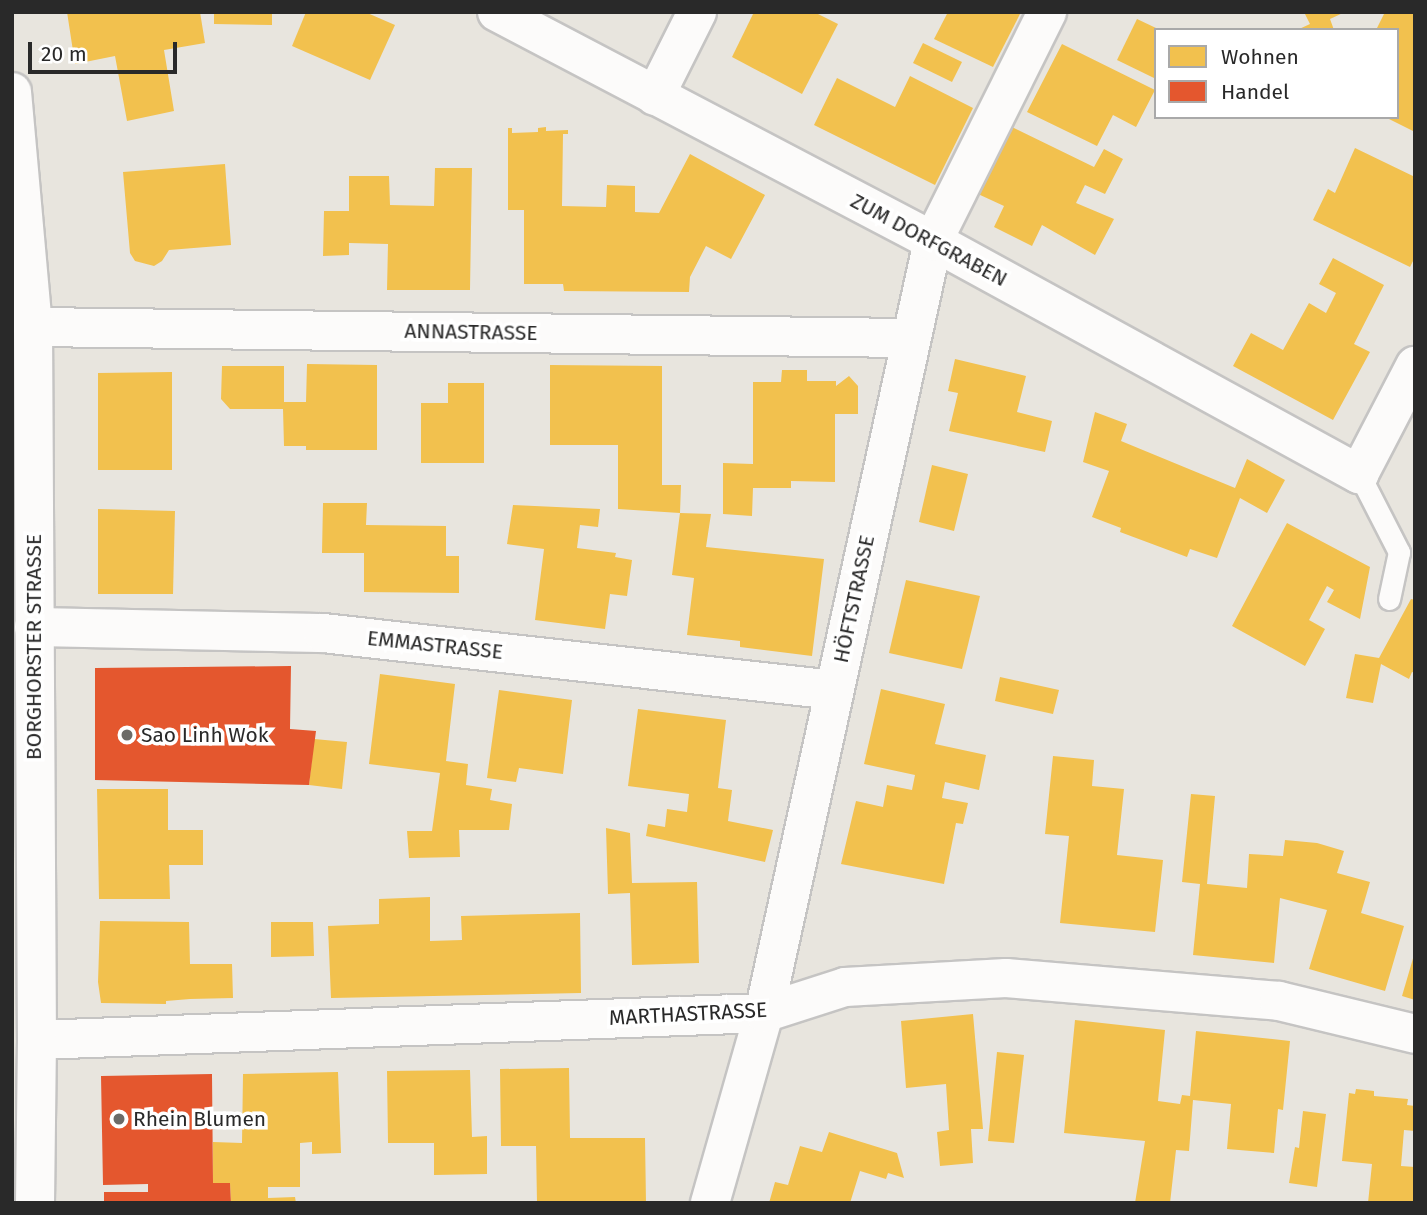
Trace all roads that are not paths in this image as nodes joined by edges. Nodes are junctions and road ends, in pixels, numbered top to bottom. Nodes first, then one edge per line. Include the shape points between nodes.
1 (497, 12) edge
2 (697, 12) edge
3 (1046, 12) edge
4 (12, 92) edge
5 (655, 96) junction
6 (933, 241) junction
7 (33, 327) junction
8 (910, 338) junction
9 (1415, 366) edge
10 (1359, 474) junction
11 (1389, 599) dead end
12 (34, 627) junction
13 (834, 690) junction
14 (764, 1013) junction
15 (1415, 1034) edge
16 (37, 1040) junction
17 (35, 1203) edge
18 (710, 1203) edge

1 - 5 street, ZUM DORFGRABEN
2 - 5 street
3 - 6 street, HÖFTSTRASSE
4 - 7 street, BORGHORSTER STRASSE
5 - 6 street, ZUM DORFGRABEN
6 - 8 street, HÖFTSTRASSE
6 - 10 street, ZUM DORFGRABEN
7 - 8 street, ANNASTRASSE
7 - 12 street, BORGHORSTER STRASSE
8 - 13 street, HÖFTSTRASSE
9 - 10 street
10 - 11 lane via 1399,552
12 - 13 street, EMMASTRASSE via 323,633
12 - 16 street, BORGHORSTER STRASSE
13 - 14 street, HÖFTSTRASSE
14 - 15 street, MARTHASTRASSE via 845,987 1006,978 1279,1001
14 - 16 street, MARTHASTRASSE
14 - 18 street, HÖFTSTRASSE
16 - 17 street, BORGHORSTER STRASSE

